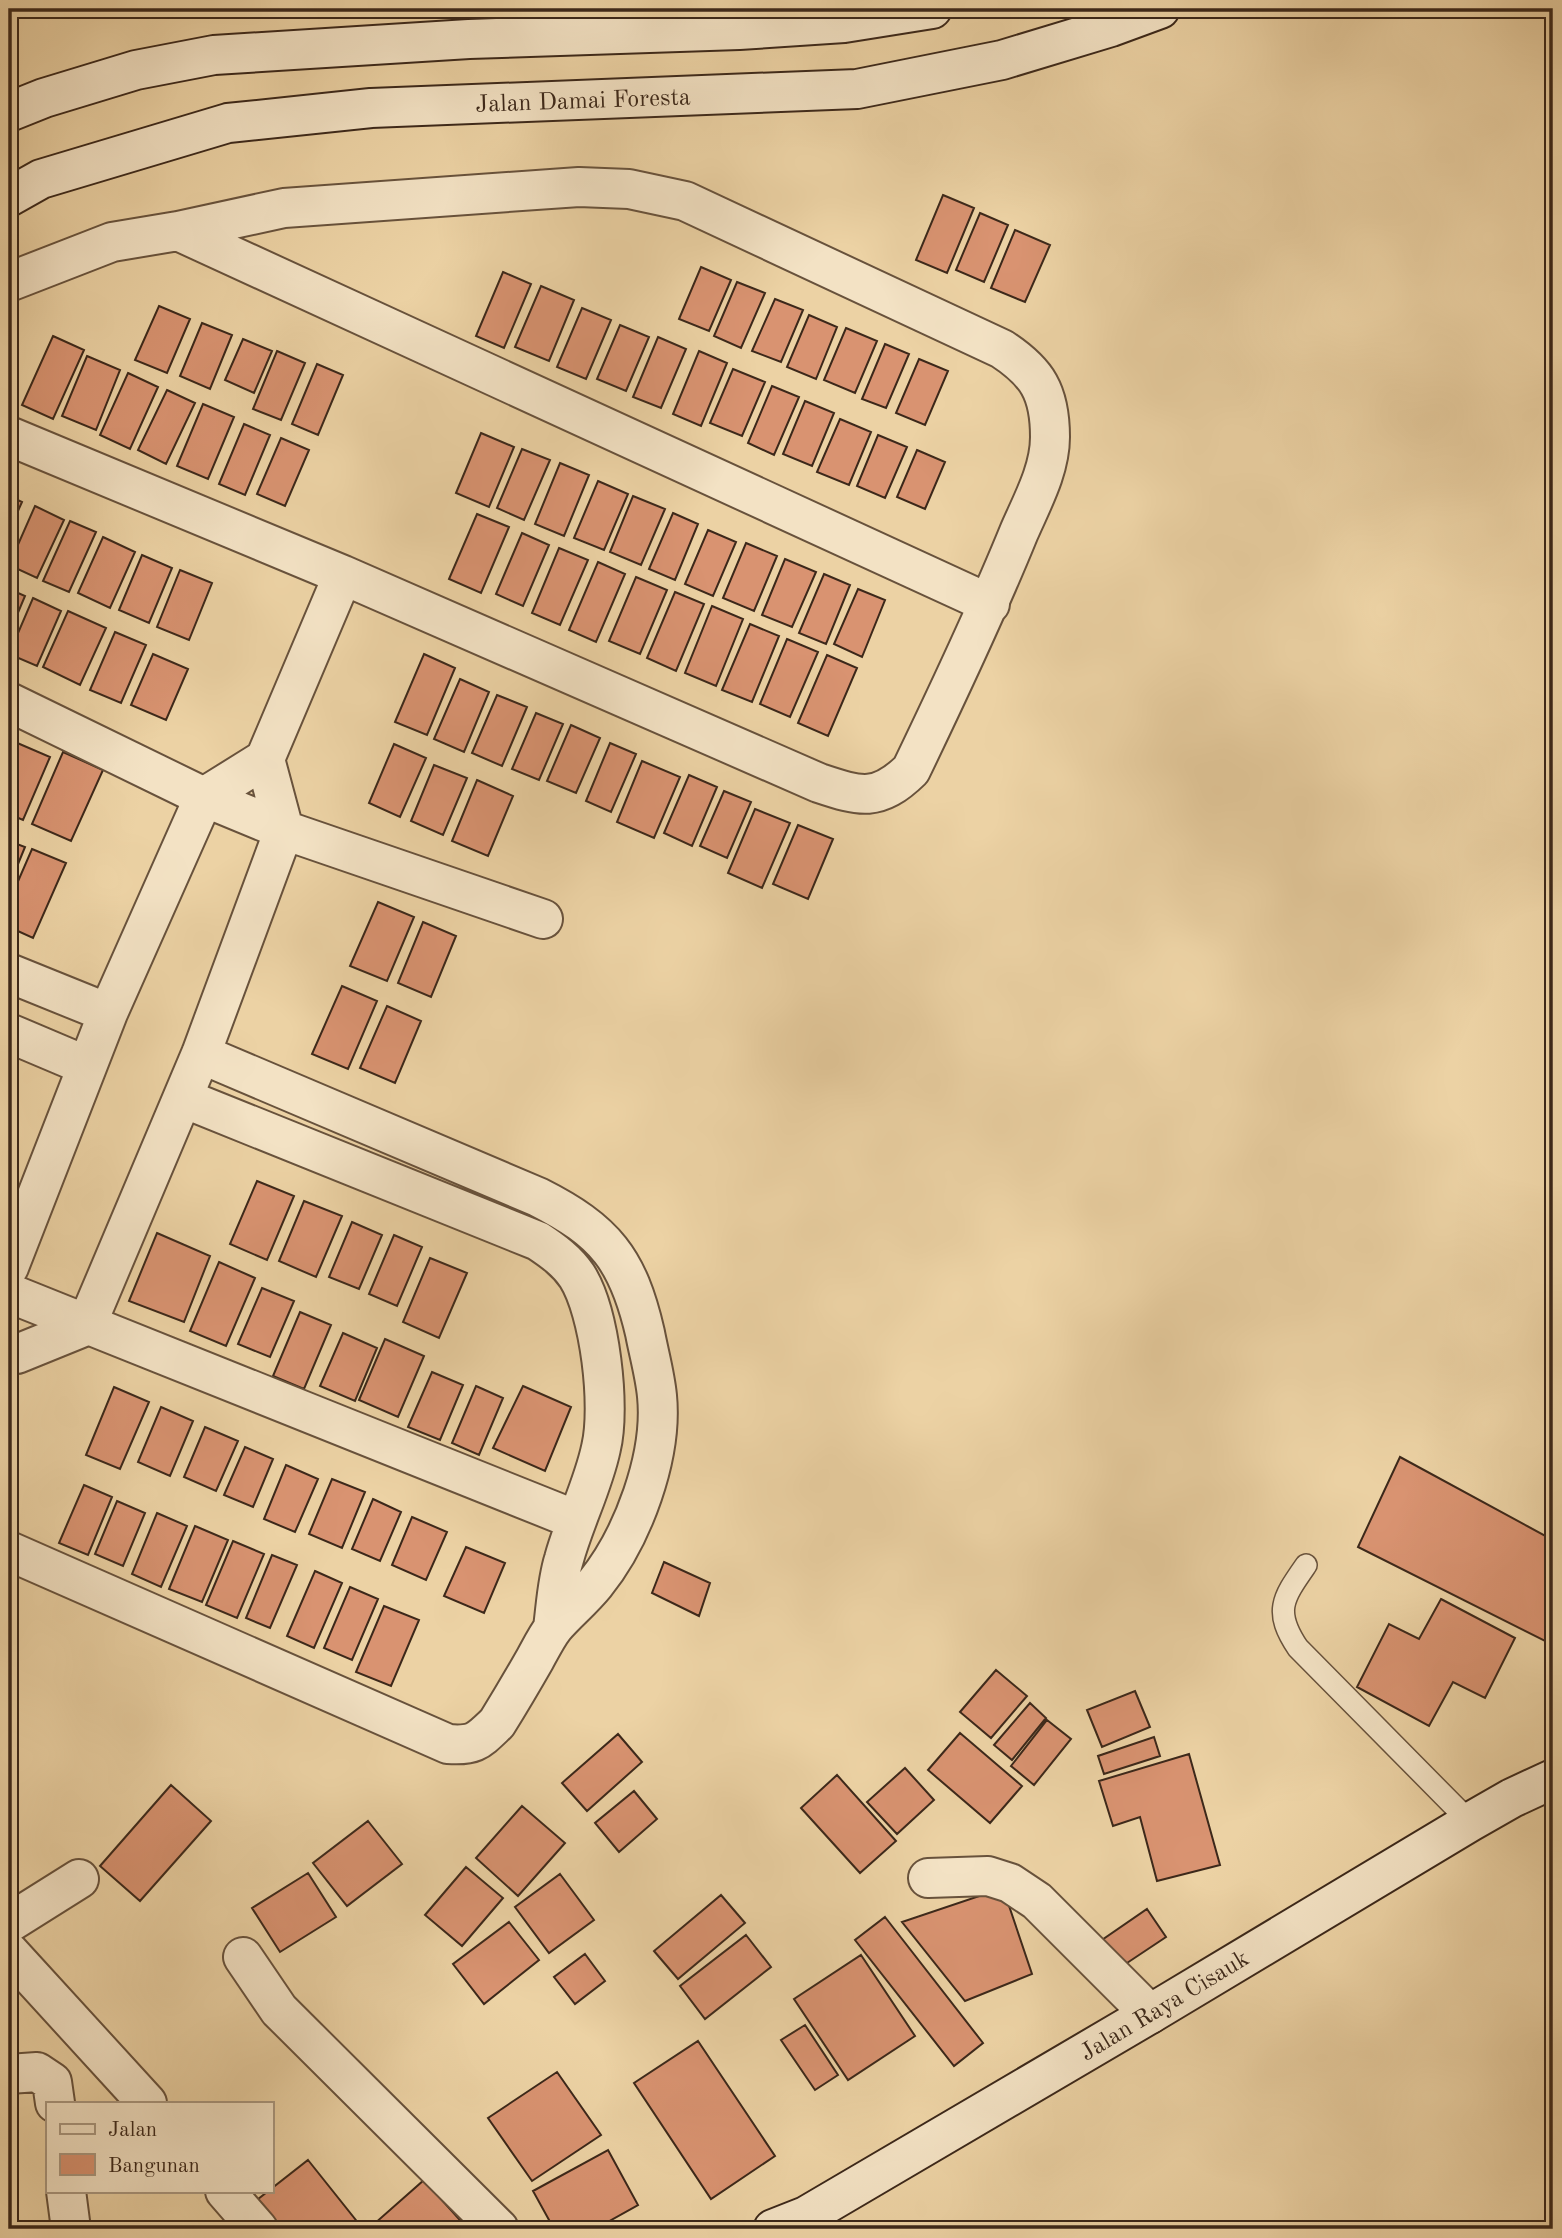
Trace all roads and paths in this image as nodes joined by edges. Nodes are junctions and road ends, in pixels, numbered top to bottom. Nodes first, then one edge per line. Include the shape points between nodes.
1 (932, 9) edge
2 (1160, 9) edge
3 (9, 113) edge
4 (9, 197) edge
5 (178, 231) junction
6 (9, 282) edge
7 (9, 436) edge
8 (343, 575) junction
9 (990, 604) junction
10 (9, 702) edge
11 (265, 759) junction
12 (204, 797) junction
13 (284, 830) junction
14 (543, 919) dead end
15 (9, 973) edge
16 (108, 1013) junction
17 (9, 1032) edge
18 (201, 1055) junction
19 (87, 1066) junction
20 (183, 1098) junction
21 (561, 1209) junction
22 (538, 1241) junction
23 (9, 1267) edge
24 (9, 1293) edge
25 (86, 1326) junction
26 (12, 1351) edge
27 (576, 1520) junction
28 (9, 1552) edge
29 (1306, 1565) dead end
30 (553, 1628) junction
31 (1553, 1779) edge
32 (1470, 1822) junction
33 (928, 1878) dead end
34 (79, 1879) dead end
35 (9, 1923) edge
36 (9, 1951) edge
37 (243, 1957) dead end
38 (1150, 2014) junction
39 (9, 2074) edge
40 (55, 2102) edge
41 (146, 2102) edge
42 (66, 2192) edge
43 (226, 2192) edge
44 (71, 2229) edge
45 (258, 2229) edge
46 (499, 2229) edge
47 (773, 2229) edge

1 - 3 street via 844,23 739,30 469,39 214,55 136,70
2 - 4 street, Jalan Damai Foresta via 1002,60 857,89 371,108 228,122 41,179
5 - 6 street via 112,242
5 - 9 street
5 - 9 street via 284,208 579,187 629,189 685,201 1002,349 1037,378 1047,405 1047,464
7 - 8 street
8 - 9 street via 848,793 873,794 893,787 911,770
8 - 11 street
10 - 12 street
11 - 12 street
11 - 13 street
12 - 13 street
12 - 16 street
13 - 14 street
13 - 18 street
15 - 16 street
16 - 19 street
17 - 19 street
18 - 20 street
18 - 21 street
19 - 23 street
20 - 22 street
20 - 25 street
21 - 22 street
21 - 30 street via 586,1224 624,1268 653,1368 658,1422 643,1496 627,1534 597,1582
22 - 27 street via 561,1257 578,1279 594,1325 605,1393 601,1449
24 - 25 street
25 - 26 street
25 - 27 street
27 - 30 street via 562,1563
28 - 30 street via 448,1744 468,1746 497,1723
29 - 32 lane via 1287,1592 1282,1615 1286,1630 1298,1648
31 - 32 street, Jalan Raya Cisauk
32 - 38 street, Jalan Raya Cisauk
33 - 38 street via 988,1876 1010,1883 1037,1901
34 - 35 street
36 - 41 street
37 - 46 street via 279,2010
38 - 47 street, Jalan Raya Cisauk via 806,2216
39 - 40 street via 37,2072 52,2082
42 - 44 street
43 - 45 street

